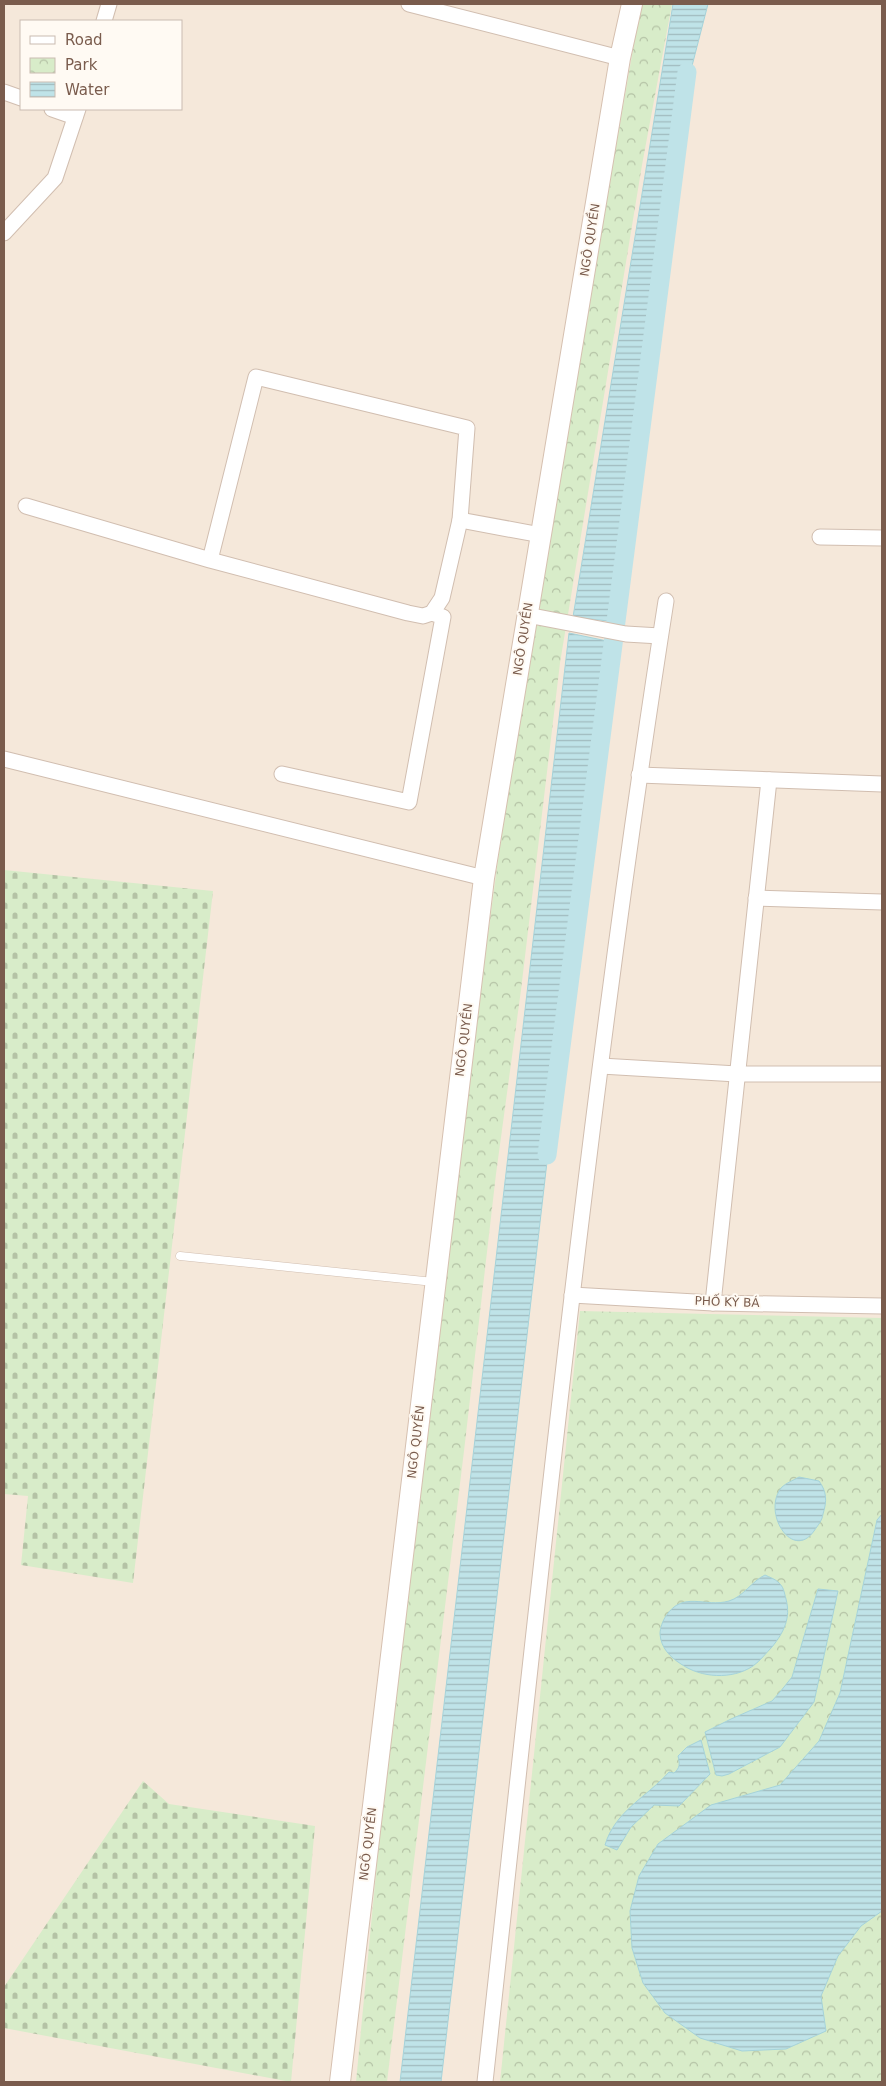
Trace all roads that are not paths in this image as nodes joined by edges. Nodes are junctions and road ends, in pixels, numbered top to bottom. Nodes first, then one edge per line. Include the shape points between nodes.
1 (109, 4) edge
2 (409, 4) edge
3 (632, 4) edge
4 (104, 20) edge
5 (620, 58) junction
6 (4, 92) edge
7 (20, 98) edge
8 (58, 110) edge
9 (76, 113) edge
10 (4, 233) edge
11 (26, 506) dead end
12 (460, 520) junction
13 (541, 535) junction
14 (820, 536) dead end
15 (882, 538) edge
16 (210, 560) junction
17 (666, 601) dead end
18 (432, 613) junction
19 (527, 615) junction
20 (660, 636) junction
21 (4, 759) edge
22 (282, 774) dead end
23 (639, 775) junction
24 (769, 780) junction
25 (882, 784) edge
26 (484, 878) junction
27 (756, 898) junction
28 (882, 902) edge
29 (601, 1066) junction
30 (737, 1074) junction
31 (882, 1074) edge
32 (180, 1256) dead end
33 (435, 1282) junction
34 (572, 1296) junction
35 (712, 1302) junction
36 (882, 1306) edge
37 (340, 2082) edge
38 (485, 2082) edge

1 - 4 street
2 - 5 street
3 - 5 street, NGÔ QUYỀN
5 - 13 street, NGÔ QUYỀN
6 - 7 street
8 - 9 street
9 - 10 street via 55,178
11 - 16 street
12 - 13 street
12 - 16 street via 467,428 256,377
12 - 18 street via 442,598
13 - 19 street, NGÔ QUYỀN
14 - 15 street
16 - 18 street via 408,613 423,616
17 - 20 street
18 - 22 street via 443,617 409,802
19 - 20 street via 626,634
19 - 26 street, NGÔ QUYỀN
20 - 23 street
21 - 26 street
23 - 24 street
23 - 29 street
24 - 25 street
24 - 27 street
26 - 33 street, NGÔ QUYỀN
27 - 28 street
27 - 30 street
29 - 30 street
29 - 34 street
30 - 31 street
30 - 35 street
32 - 33 lane
33 - 37 street, NGÔ QUYỀN
34 - 35 street, PHỐ KỲ BÁ
34 - 38 street
35 - 36 street, PHỐ KỲ BÁ

